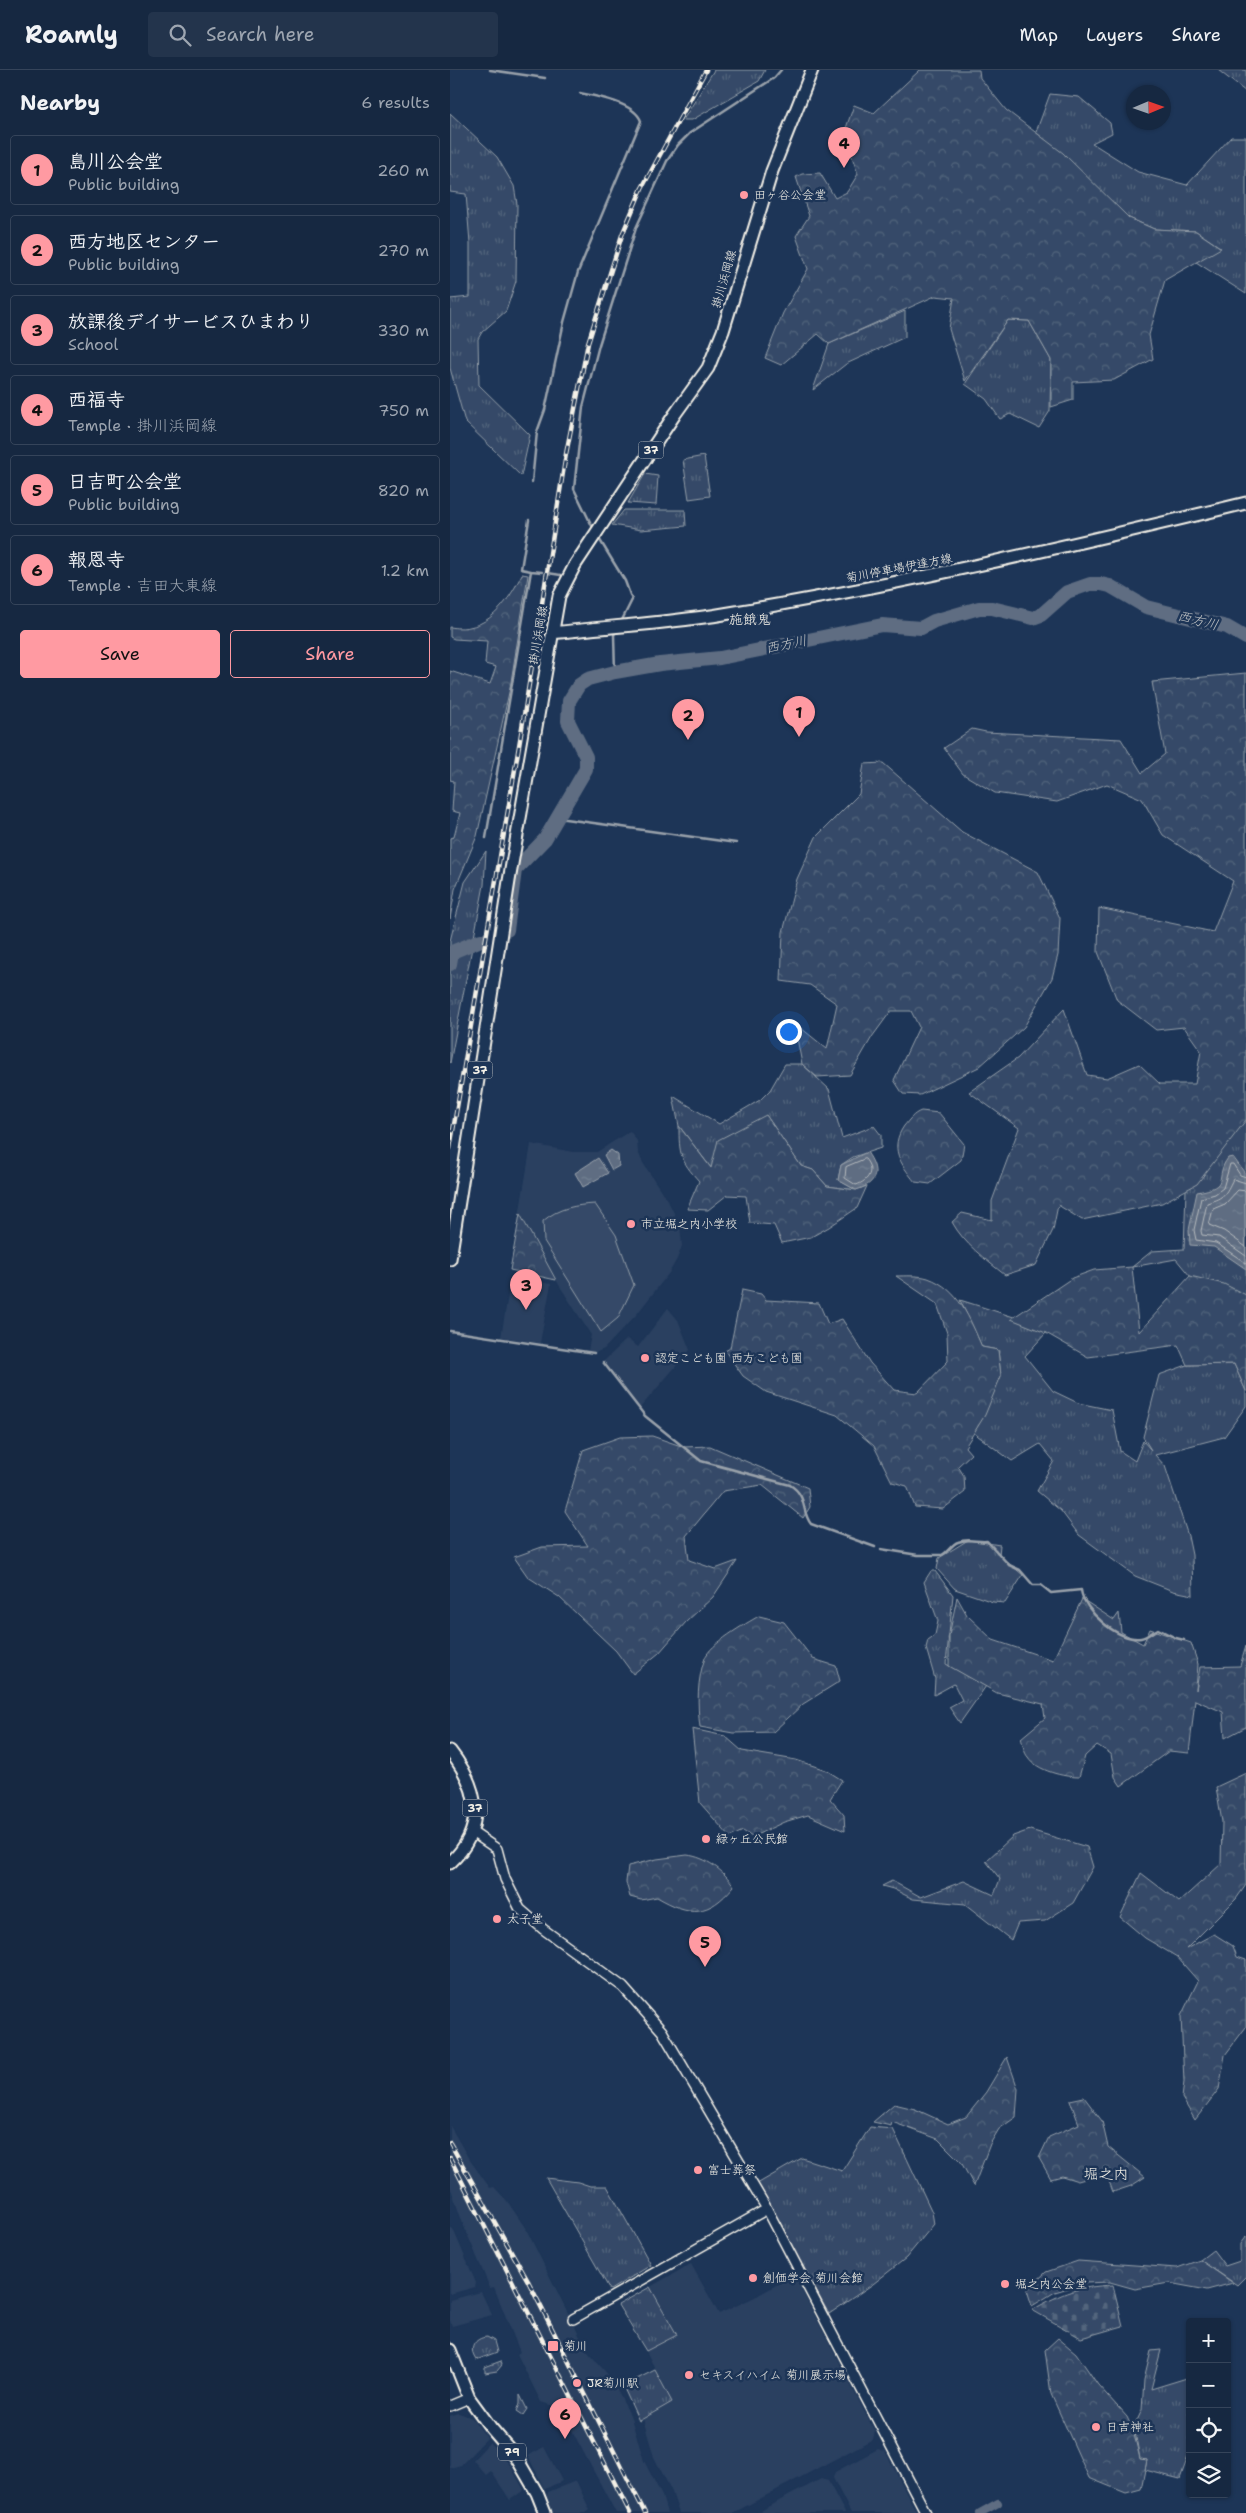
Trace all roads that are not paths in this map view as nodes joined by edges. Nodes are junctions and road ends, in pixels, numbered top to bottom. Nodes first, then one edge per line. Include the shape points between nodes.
1 (812, 70) edge
2 (1246, 503) edge
3 (552, 633) junction
4 (450, 1259) edge
5 (450, 1751) edge
6 (472, 1832) junction
7 (450, 1863) edge
8 (767, 2209) junction
9 (573, 2319) dead end
10 (450, 2350) edge
11 (469, 2398) junction
12 (450, 2406) edge
13 (545, 2513) edge
14 (926, 2513) edge

1 - 3 main road, 掛川浜岡線 / 37 via 772,171 723,331 708,368 563,588
2 - 3 main road, 菊川停車場伊達方線 via 1026,556 734,613
3 - 4 main road, 掛川浜岡線 / 37 via 509,881
5 - 6 main road, 37 via 473,1791
6 - 7 main road, 37 via 468,1842
6 - 8 street via 497,1848 508,1887 524,1914 623,1987 662,2031
8 - 9 street
8 - 14 street
10 - 11 main road, 79
11 - 12 street
11 - 13 main road, 79 via 516,2457

